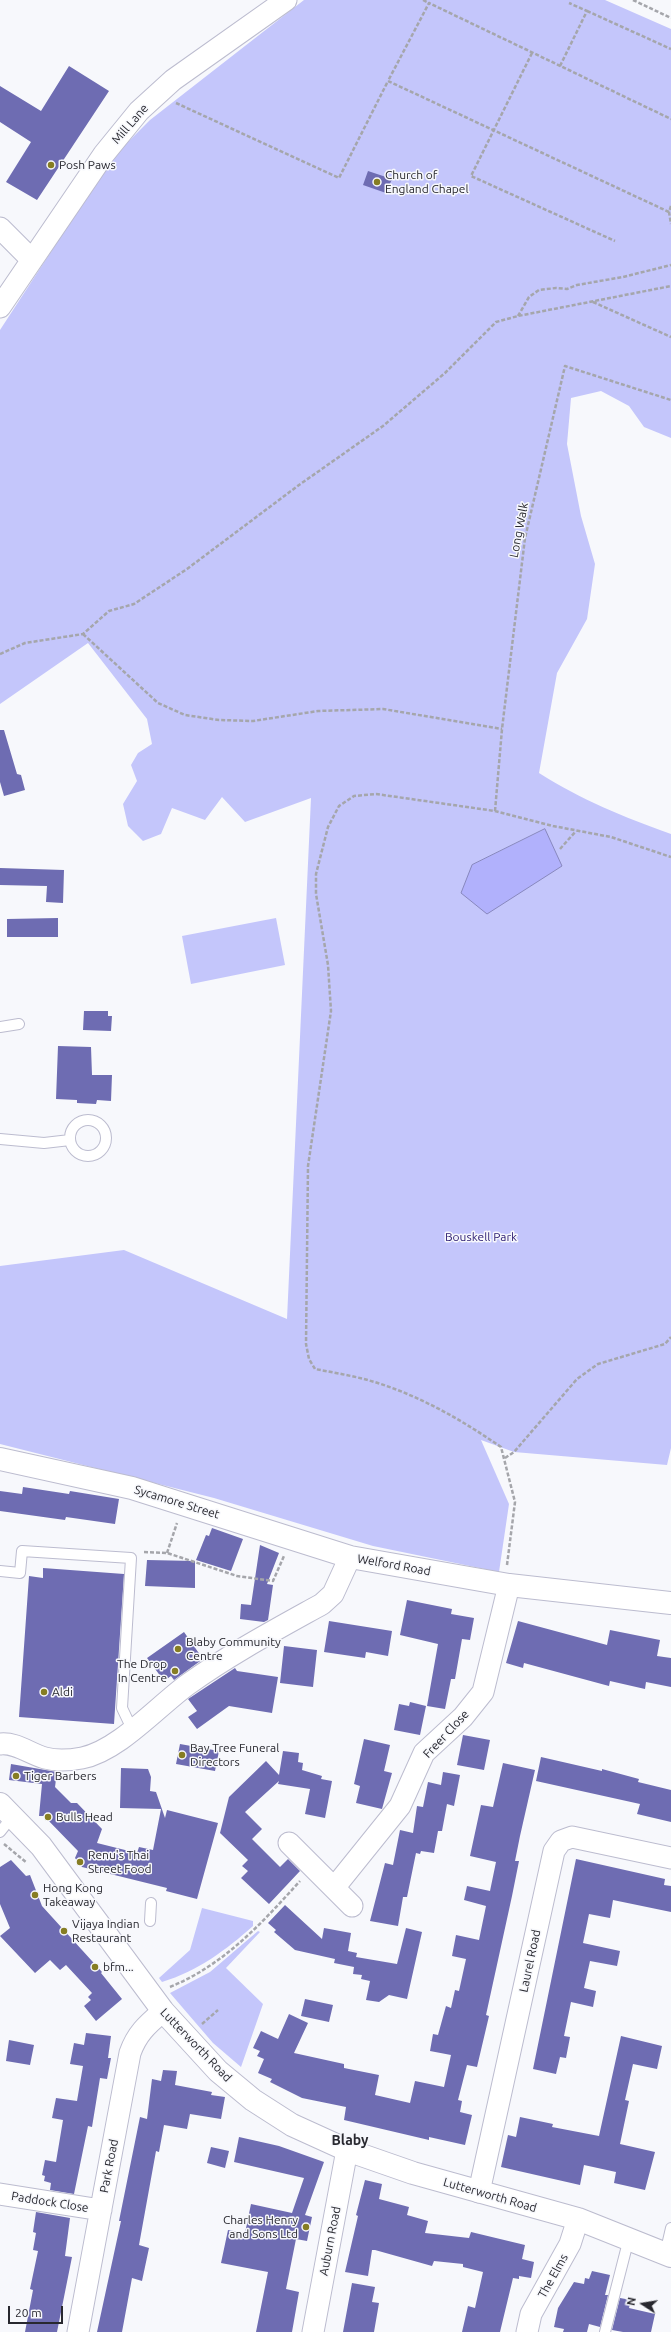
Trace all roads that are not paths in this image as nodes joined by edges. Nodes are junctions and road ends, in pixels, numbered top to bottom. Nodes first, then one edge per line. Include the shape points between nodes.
1 (286, 0) edge
2 (0, 228) edge
3 (32, 259) junction
4 (0, 307) edge
5 (18, 1024) dead end
6 (0, 1027) edge
7 (0, 1139) edge
8 (70, 1140) dead end
9 (0, 1459) edge
10 (350, 1557) junction
11 (0, 1572) edge
12 (507, 1577) junction
13 (671, 1603) edge
14 (132, 1729) junction
15 (0, 1744) edge
16 (4, 1818) edge
17 (289, 1843) dead end
18 (671, 1858) edge
19 (334, 1888) junction
20 (151, 1903) dead end
21 (352, 1906) dead end
22 (150, 1921) dead end
23 (163, 2000) junction
24 (348, 2150) junction
25 (479, 2192) junction
26 (0, 2194) edge
27 (101, 2210) junction
28 (578, 2219) junction
29 (671, 2228) edge
30 (629, 2238) junction
31 (668, 2255) edge
32 (78, 2332) edge
33 (313, 2332) edge
34 (527, 2332) edge
35 (605, 2332) edge

1 - 3 street, Mill Lane via 174,80 139,111 104,154
2 - 3 street
3 - 4 street, Mill Lane
5 - 6 lane
7 - 8 lane via 33,1143
9 - 10 street, Sycamore Street via 132,1488
10 - 12 street, Welford Road
10 - 14 street, Welford Road via 333,1594 322,1604 212,1668
11 - 14 lane via 20,1573 22,1551 131,1558 122,1708
12 - 13 street, Welford Road
12 - 19 street, Freer Close via 483,1692 463,1717 424,1753 400,1806
14 - 15 street, Welford Road via 110,1747 81,1758 47,1759 17,1746
16 - 23 street, Lutterworth Road via 41,1846
17 - 19 street
18 - 25 street, Laurel Road via 572,1837 562,1841 554,1851
19 - 21 street
20 - 22 lane
23 - 24 street, Lutterworth Road via 218,2071 253,2100 292,2125
23 - 27 street, Park Road via 135,2040 130,2053
24 - 25 street, Lutterworth Road via 413,2173
24 - 33 street, Auburn Road
25 - 28 street, Lutterworth Road
26 - 27 street, Paddock Close
27 - 32 street, Park Road
28 - 30 street, Lutterworth Road
28 - 34 street, The Elms via 570,2244 531,2314
29 - 31 lane
30 - 31 street, Lutterworth Road
30 - 35 lane

